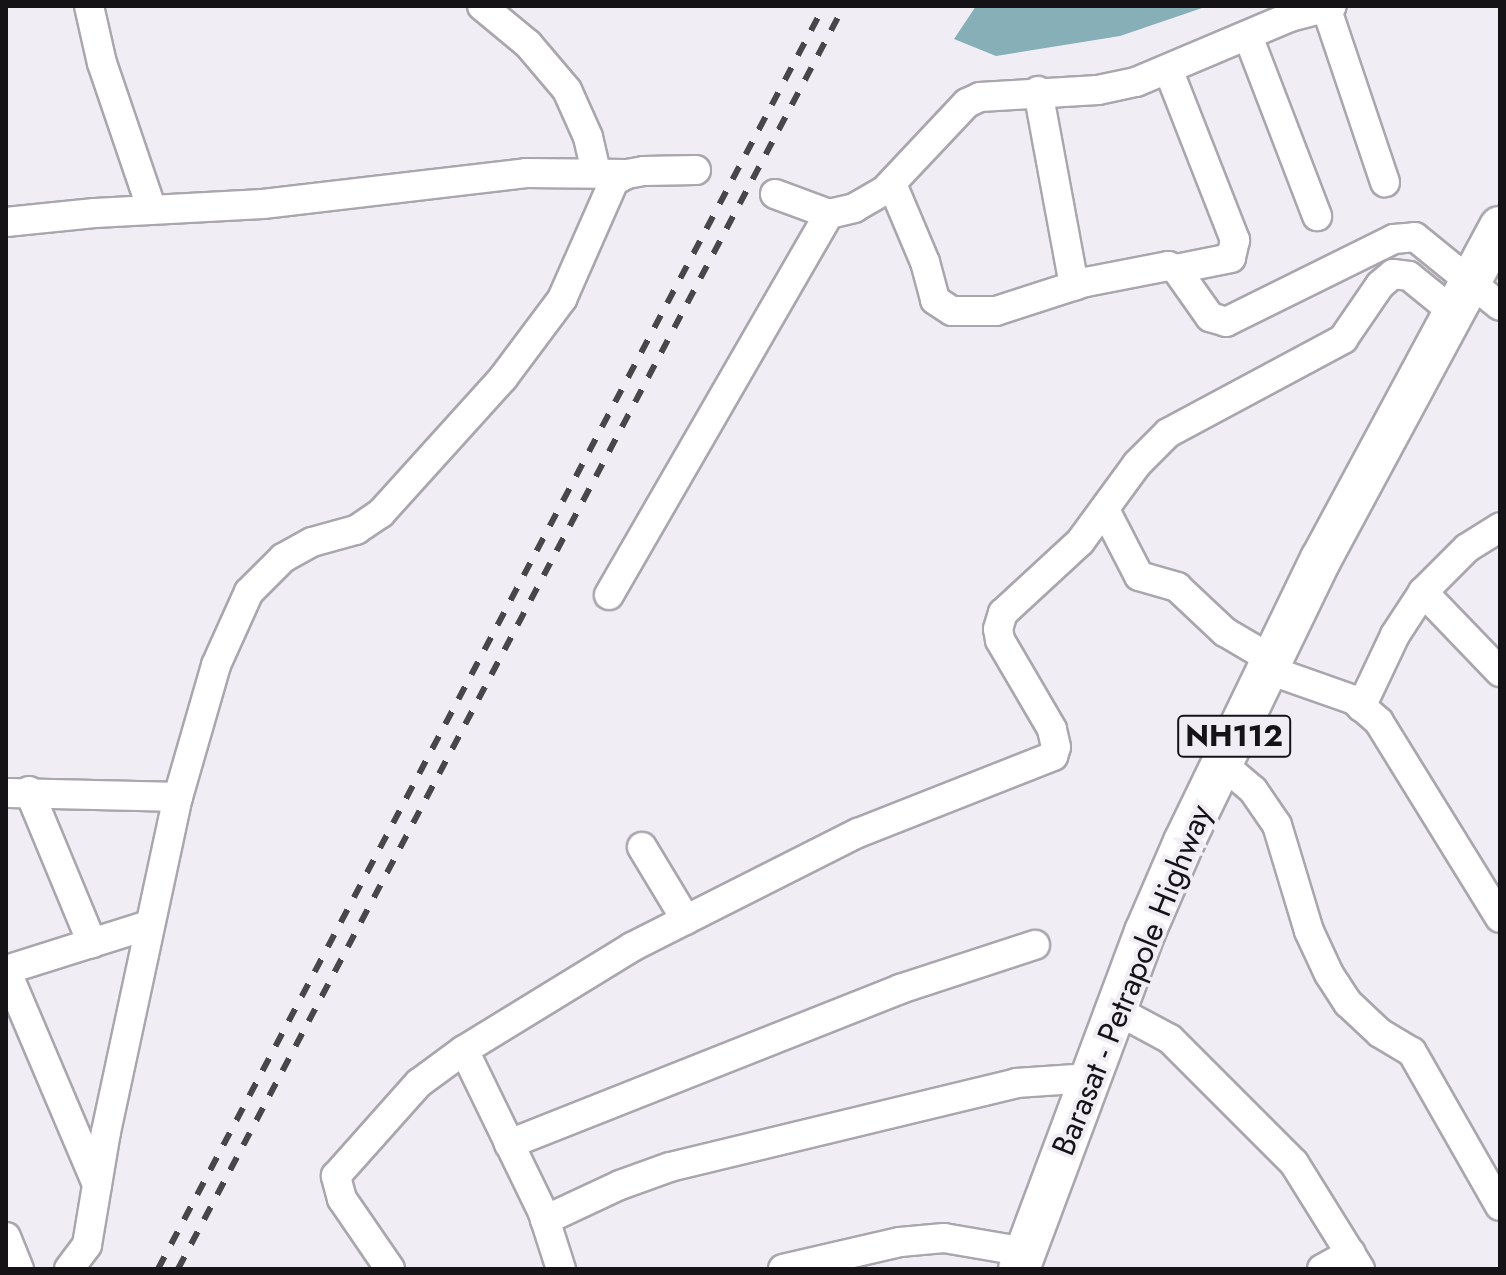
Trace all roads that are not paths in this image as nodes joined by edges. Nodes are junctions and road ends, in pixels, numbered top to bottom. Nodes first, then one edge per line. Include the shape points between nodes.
1 (89, 6) edge
2 (482, 6) edge
3 (1329, 7) edge
4 (1248, 36) junction
5 (1168, 69) junction
6 (1038, 91) junction
7 (696, 170) dead end
8 (596, 173) junction
9 (627, 174) junction
10 (1385, 182) dead end
11 (892, 184) junction
12 (775, 194) dead end
13 (152, 210) junction
14 (829, 214) junction
15 (1317, 216) dead end
16 (6, 221) edge
17 (1500, 227) edge
18 (1176, 269) junction
19 (1074, 286) junction
20 (1460, 297) junction
21 (1500, 306) edge
22 (1105, 510) junction
23 (1500, 527) edge
24 (1423, 592) junction
25 (609, 595) dead end
26 (1268, 664) junction
27 (1500, 672) edge
28 (1361, 707) junction
29 (1221, 763) junction
30 (17, 792) edge
31 (178, 797) junction
32 (642, 847) dead end
33 (1500, 918) edge
34 (686, 920) junction
35 (149, 925) junction
36 (92, 943) junction
37 (1035, 945) dead end
38 (6, 970) edge
39 (13, 1007) edge
40 (1116, 1010) junction
41 (464, 1050) junction
42 (1090, 1078) junction
43 (509, 1144) junction
44 (97, 1184) junction
45 (1500, 1206) edge
46 (545, 1220) junction
47 (6, 1237) edge
48 (1022, 1260) edge
49 (1356, 1261) edge
50 (19, 1269) edge
51 (69, 1269) edge
52 (390, 1269) edge
53 (561, 1269) edge
54 (783, 1269) edge
55 (1322, 1269) edge

1 - 13 street via 102,63
2 - 8 street via 528,44 567,90 588,137
3 - 4 street
3 - 10 street
4 - 5 street
4 - 15 street
5 - 6 street via 1098,90
5 - 18 street via 1235,240 1231,258
6 - 11 street via 999,93 967,103
6 - 19 street
7 - 9 street
8 - 9 street
8 - 13 street via 512,174 263,204
9 - 31 street via 614,181 562,299 463,423 381,513 356,530 312,542 283,558 249,592 216,665
11 - 14 street via 854,208
11 - 19 street via 935,300 952,311 996,311
12 - 14 street
13 - 16 street
14 - 25 street
17 - 20 highway, Barasat - Petrapole Highway / NH112
18 - 19 street via 1160,266
18 - 20 street via 1210,317 1226,322 1394,239 1415,237
20 - 21 street
20 - 22 street via 1393,274 1343,339 1168,433 1137,464
20 - 26 highway, Barasat - Petrapole Highway / NH112
22 - 26 street via 1139,576 1177,587
22 - 34 street via 1080,542 1003,613 998,629 1052,729 1053,756 858,833
23 - 24 street via 1467,548
24 - 27 street
24 - 28 street via 1395,635
26 - 28 street
26 - 29 highway, Barasat - Petrapole Highway / NH112
28 - 33 street via 1379,722
29 - 40 highway, Barasat - Petrapole Highway / NH112
29 - 45 street via 1253,790 1277,825 1309,931 1329,974 1348,1003 1380,1033 1412,1052
30 - 31 street
30 - 36 street
31 - 35 street
32 - 34 street
34 - 41 street
35 - 36 street
35 - 44 street
36 - 38 street
37 - 43 street via 900,989
38 - 39 street
39 - 44 street
40 - 42 highway, Barasat - Petrapole Highway / NH112
40 - 49 street via 1170,1039 1294,1163
41 - 43 street
41 - 52 street via 419,1083 336,1176 342,1199
42 - 46 street via 1016,1083 670,1167
42 - 48 highway, Barasat - Petrapole Highway / NH112
43 - 46 street
44 - 51 street via 87,1245
46 - 53 street
47 - 50 street
48 - 54 street via 944,1238 900,1242
49 - 55 street

